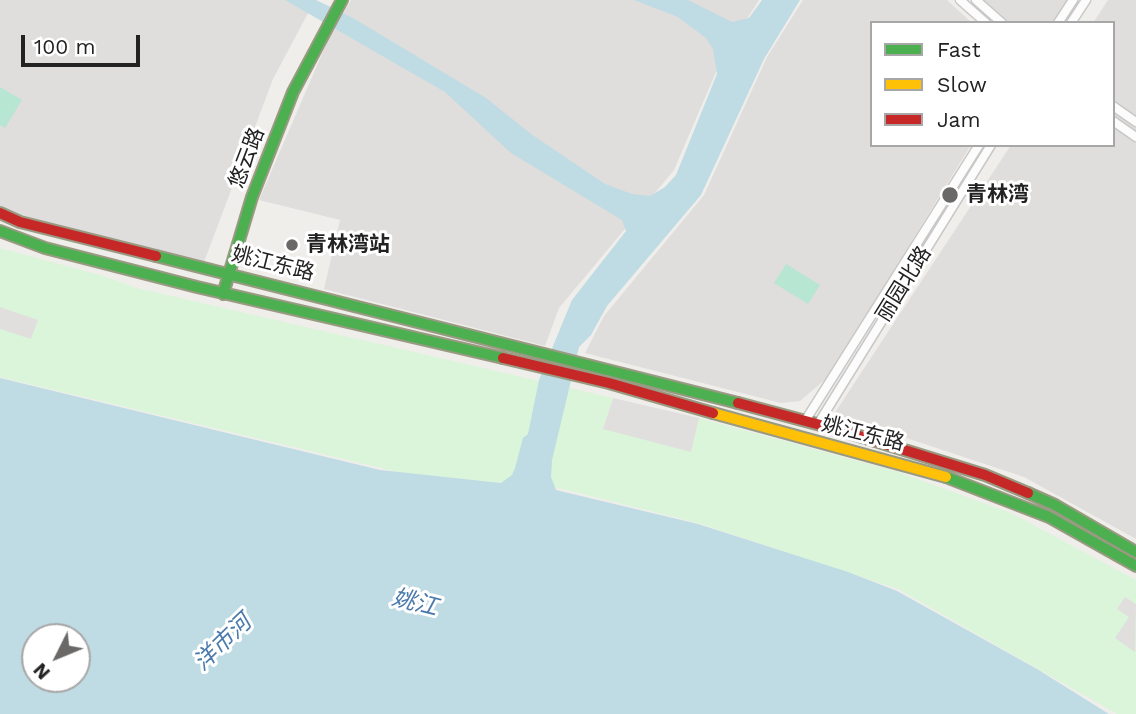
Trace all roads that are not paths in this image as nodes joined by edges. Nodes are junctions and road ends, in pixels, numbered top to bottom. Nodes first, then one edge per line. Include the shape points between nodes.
1 (960, 0) edge
2 (976, 0) edge
3 (1073, 0) edge
4 (1086, 0) edge
5 (341, 3) edge
6 (984, 21) edge
7 (1000, 21) edge
8 (1059, 21) edge
9 (1073, 21) edge
10 (1115, 107) edge
11 (1115, 122) edge
12 (1136, 122) edge
13 (1136, 137) edge
14 (978, 147) edge
15 (990, 147) edge
16 (0, 213) edge
17 (0, 231) edge
18 (229, 273) junction
19 (223, 293) junction
20 (805, 421) junction
21 (818, 424) junction
22 (1136, 552) edge
23 (1136, 566) edge

1 - 6 street
2 - 7 street
3 - 8 street
4 - 9 street
5 - 18 main road, 悠云路 via 293,92 256,186
10 - 12 street
11 - 13 street
14 - 20 street, 丽园北路
15 - 21 street, 丽园北路
16 - 18 main road, 姚江东路
17 - 19 main road, 姚江东路 via 45,248
18 - 19 main road, 悠云路
18 - 20 main road, 姚江东路
19 - 23 main road, 姚江东路 via 566,373 889,459 978,487 1049,517
20 - 21 main road, 姚江东路
21 - 22 main road, 姚江东路 via 985,475 1055,505

